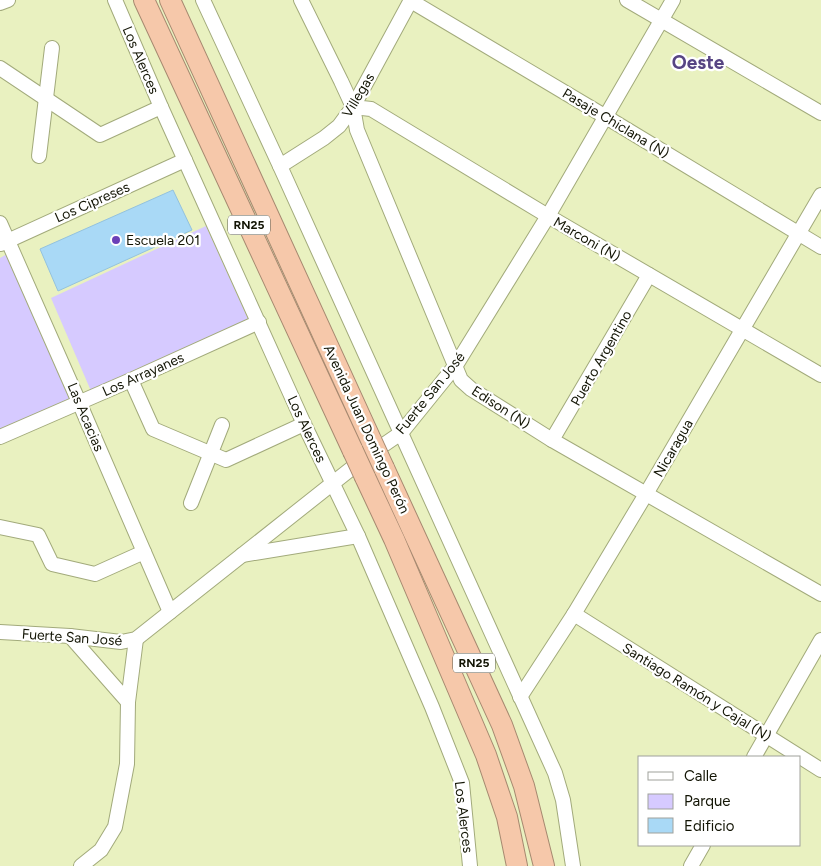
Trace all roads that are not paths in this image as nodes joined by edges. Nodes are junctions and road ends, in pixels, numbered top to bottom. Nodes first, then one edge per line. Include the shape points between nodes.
1 (8, 0) edge
2 (115, 0) edge
3 (144, 0) edge
4 (170, 0) edge
5 (203, 0) edge
6 (301, 0) edge
7 (411, 0) edge
8 (627, 0) edge
9 (673, 0) edge
10 (0, 3) edge
11 (662, 20) junction
12 (52, 48) dead end
13 (0, 68) edge
14 (45, 98) junction
15 (161, 107) junction
16 (353, 107) junction
17 (821, 113) edge
18 (606, 117) junction
19 (39, 156) dead end
20 (185, 160) junction
21 (280, 166) junction
22 (821, 195) edge
23 (548, 216) junction
24 (0, 222) edge
25 (798, 234) junction
26 (4, 242) edge
27 (821, 247) edge
28 (650, 275) junction
29 (259, 322) junction
30 (742, 330) junction
31 (456, 365) junction
32 (821, 375) edge
33 (130, 380) junction
34 (80, 402) junction
35 (304, 424) junction
36 (222, 425) dead end
37 (401, 433) junction
38 (0, 437) edge
39 (552, 440) junction
40 (211, 453) junction
41 (333, 482) junction
42 (646, 494) junction
43 (191, 503) dead end
44 (0, 527) edge
45 (358, 536) junction
46 (144, 552) junction
47 (241, 555) junction
48 (821, 594) edge
49 (170, 612) junction
50 (574, 614) junction
51 (0, 632) edge
52 (70, 636) junction
53 (136, 639) junction
54 (821, 640) edge
55 (520, 697) junction
56 (128, 702) junction
57 (766, 736) junction
58 (755, 756) edge
59 (798, 756) edge
60 (801, 758) edge
61 (821, 770) edge
62 (702, 846) edge
63 (81, 866) edge
64 (470, 866) edge
65 (517, 866) edge
66 (544, 866) edge
67 (573, 866) edge
68 (691, 866) edge

1 - 10 street
2 - 15 street, Los Alerces
3 - 65 highway, Avenida Juan Domingo Perón / RN25, bridge via 394,539 486,755 507,817
4 - 66 highway, Avenida Juan Domingo Perón / RN25, bridge via 502,725 524,786
5 - 21 street, Avenida Juan Domingo Perón
6 - 16 street, Edison (N)
7 - 16 street, Villegas
7 - 18 street, Pasaje Chiclana (N)
8 - 11 street
9 - 11 street, Fuerte San José
11 - 17 street
11 - 18 street, Fuerte San José
12 - 14 street
13 - 14 street
14 - 15 street via 100,135
14 - 19 street
15 - 20 street, Los Alerces
16 - 21 street, Villegas via 339,126
16 - 23 street, Marconi (N) via 372,109
16 - 31 street, Edison (N) via 357,130
18 - 23 street, Fuerte San José
18 - 25 street, Pasaje Chiclana (N)
20 - 26 street, Los Cipreses
20 - 29 street, Los Alerces
21 - 37 street, Avenida Juan Domingo Perón
22 - 25 street, Nicaragua
23 - 28 street, Marconi (N)
23 - 31 street, Fuerte San José
24 - 26 street, Las Acacias
25 - 27 street, Pasaje Chiclana (N)
25 - 30 street, Nicaragua
26 - 34 street, Las Acacias
28 - 30 street, Marconi (N)
28 - 39 street, Puerto Argentino
29 - 33 street, Los Arrayanes
29 - 35 street, Los Alerces
30 - 32 street, Marconi (N)
30 - 42 street, Nicaragua
31 - 37 street, Fuerte San José
31 - 39 street, Edison (N) via 461,380 471,389
33 - 34 street, Los Arrayanes
33 - 40 street via 153,429
34 - 38 street, Los Arrayanes
34 - 46 street, Las Acacias
35 - 40 street via 226,460
35 - 41 street, Los Alerces
36 - 40 street
37 - 41 street, Fuerte San José
37 - 55 street, Avenida Juan Domingo Perón
39 - 42 street, Edison (N)
40 - 43 street
41 - 45 street, Los Alerces
41 - 47 street, Fuerte San José
42 - 48 street, Edison (N)
42 - 50 street, Nicaragua
44 - 46 street via 38,535 52,564 95,574
45 - 47 street
45 - 64 street, Los Alerces via 462,783
46 - 49 street, Las Acacias
47 - 49 street, Fuerte San José
49 - 53 street, Fuerte San José
50 - 55 street, Nicaragua
50 - 57 street, Santiago Ramón y Cajal (N)
51 - 52 street, Fuerte San José
52 - 53 street, Fuerte San José via 121,642
52 - 56 street
53 - 56 street
54 - 57 street
55 - 67 street, Avenida Juan Domingo Perón via 555,773 563,800
56 - 63 street via 127,764 115,827 101,850
57 - 58 street
57 - 59 street, Santiago Ramón y Cajal (N)
60 - 61 street, Santiago Ramón y Cajal (N)
62 - 68 street

